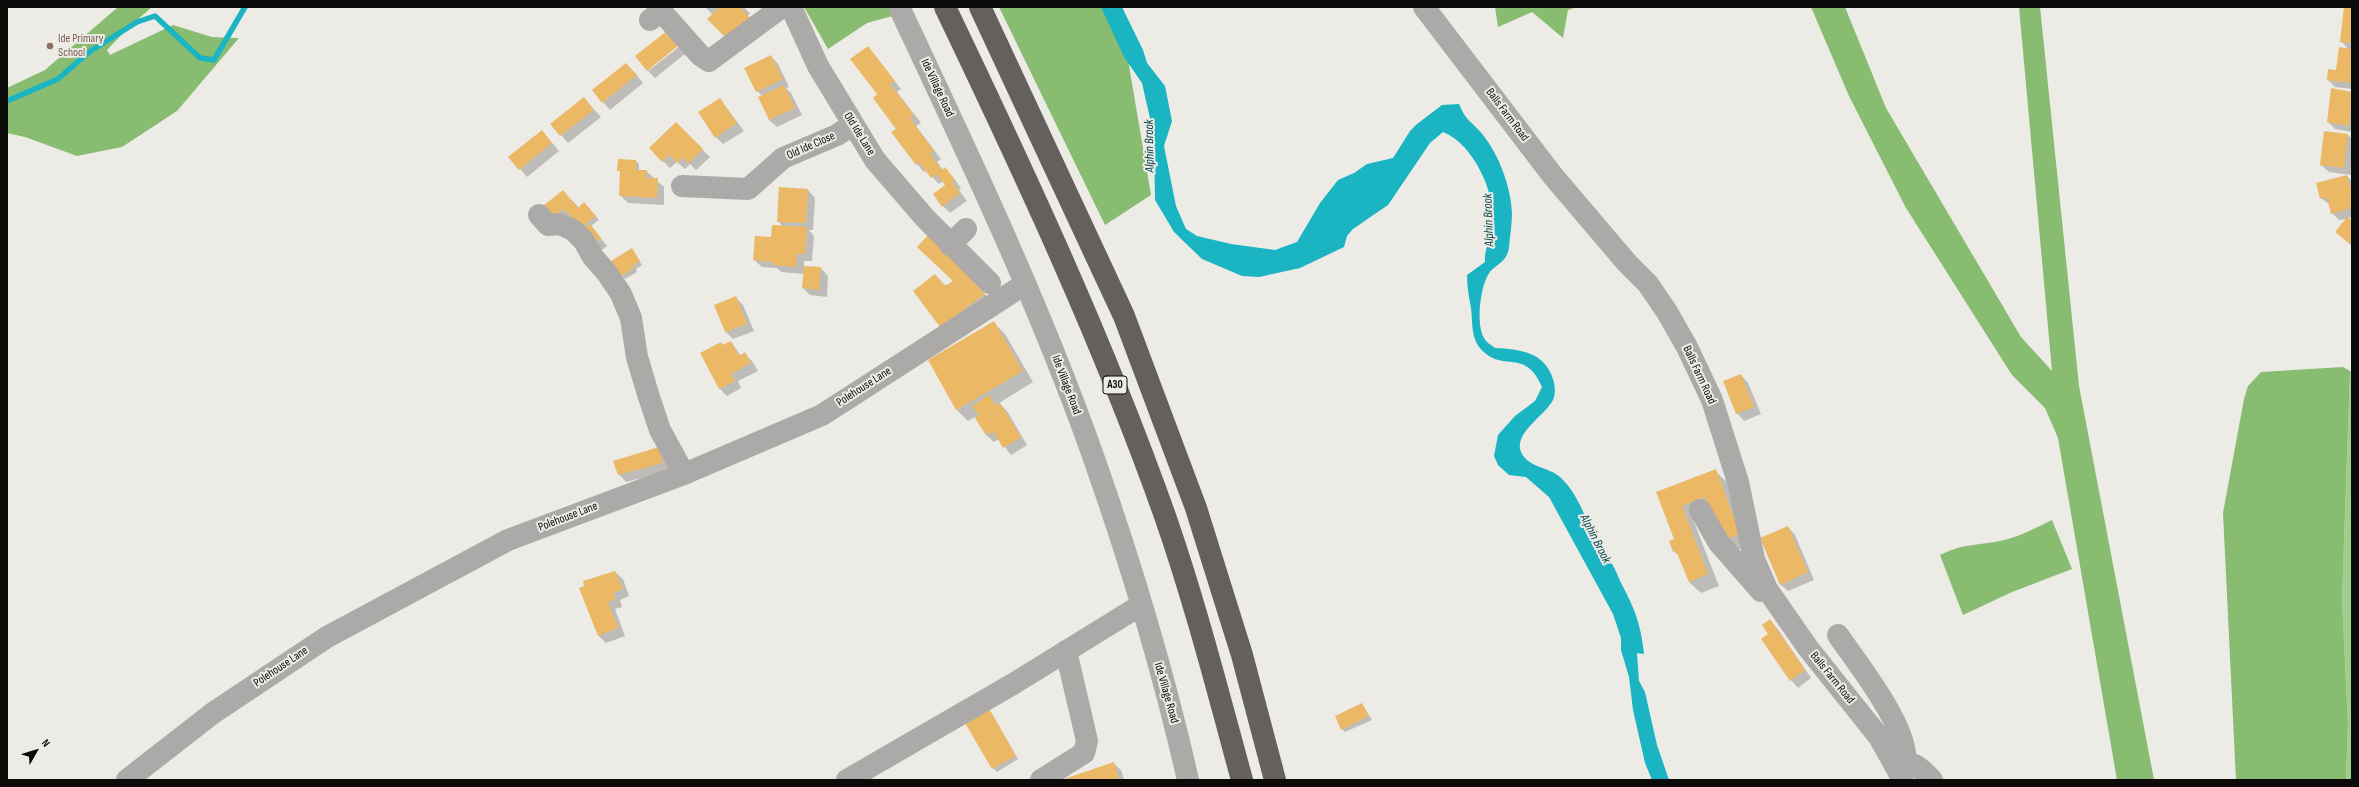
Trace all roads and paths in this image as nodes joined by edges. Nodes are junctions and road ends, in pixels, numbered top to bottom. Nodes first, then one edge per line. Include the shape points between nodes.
1 (782, 7) edge
2 (791, 7) edge
3 (900, 7) edge
4 (945, 7) edge
5 (980, 7) edge
6 (1424, 7) edge
7 (656, 13) edge
8 (852, 125) junction
9 (682, 186) dead end
10 (539, 215) dead end
11 (966, 229) dead end
12 (950, 245) junction
13 (990, 283) dead end
14 (1025, 284) junction
15 (684, 474) junction
16 (1700, 510) dead end
17 (1774, 596) junction
18 (1141, 605) junction
19 (1838, 635) dead end
20 (1066, 651) junction
21 (1901, 768) edge
22 (127, 780) edge
23 (847, 780) edge
24 (1041, 780) edge
25 (1188, 780) edge
26 (1242, 780) edge
27 (1275, 780) edge
28 (1932, 780) edge

1 - 7 street via 709,61
2 - 8 street, Old Ide Lane via 818,66
3 - 14 street, Ide Village Road via 974,166
4 - 26 highway, A30 via 1008,138 1093,328 1165,517 1211,666
5 - 27 highway via 1124,316 1196,508 1242,655
6 - 17 street, Balls Farm Road via 1553,176 1648,284 1667,312 1712,400 1738,482 1754,559
8 - 9 street, Old Ide Close via 837,135 783,158 748,189
8 - 12 street, Old Ide Lane via 875,160
10 - 15 street via 548,225 560,224 573,230 584,241 621,294 632,318 637,357 648,394 663,436
11 - 12 street
12 - 13 street, Old Ide Lane
14 - 15 street, Polehouse Lane via 822,414
14 - 18 street, Ide Village Road via 1092,454
15 - 22 street, Polehouse Lane via 508,540 327,637 213,713
16 - 17 street via 1719,543 1760,591
17 - 21 street, Balls Farm Road via 1808,648
18 - 20 street
18 - 25 street, Ide Village Road
19 - 21 street via 1890,712 1907,751
20 - 23 street
20 - 24 street via 1087,741 1084,753
21 - 28 street via 1915,764

